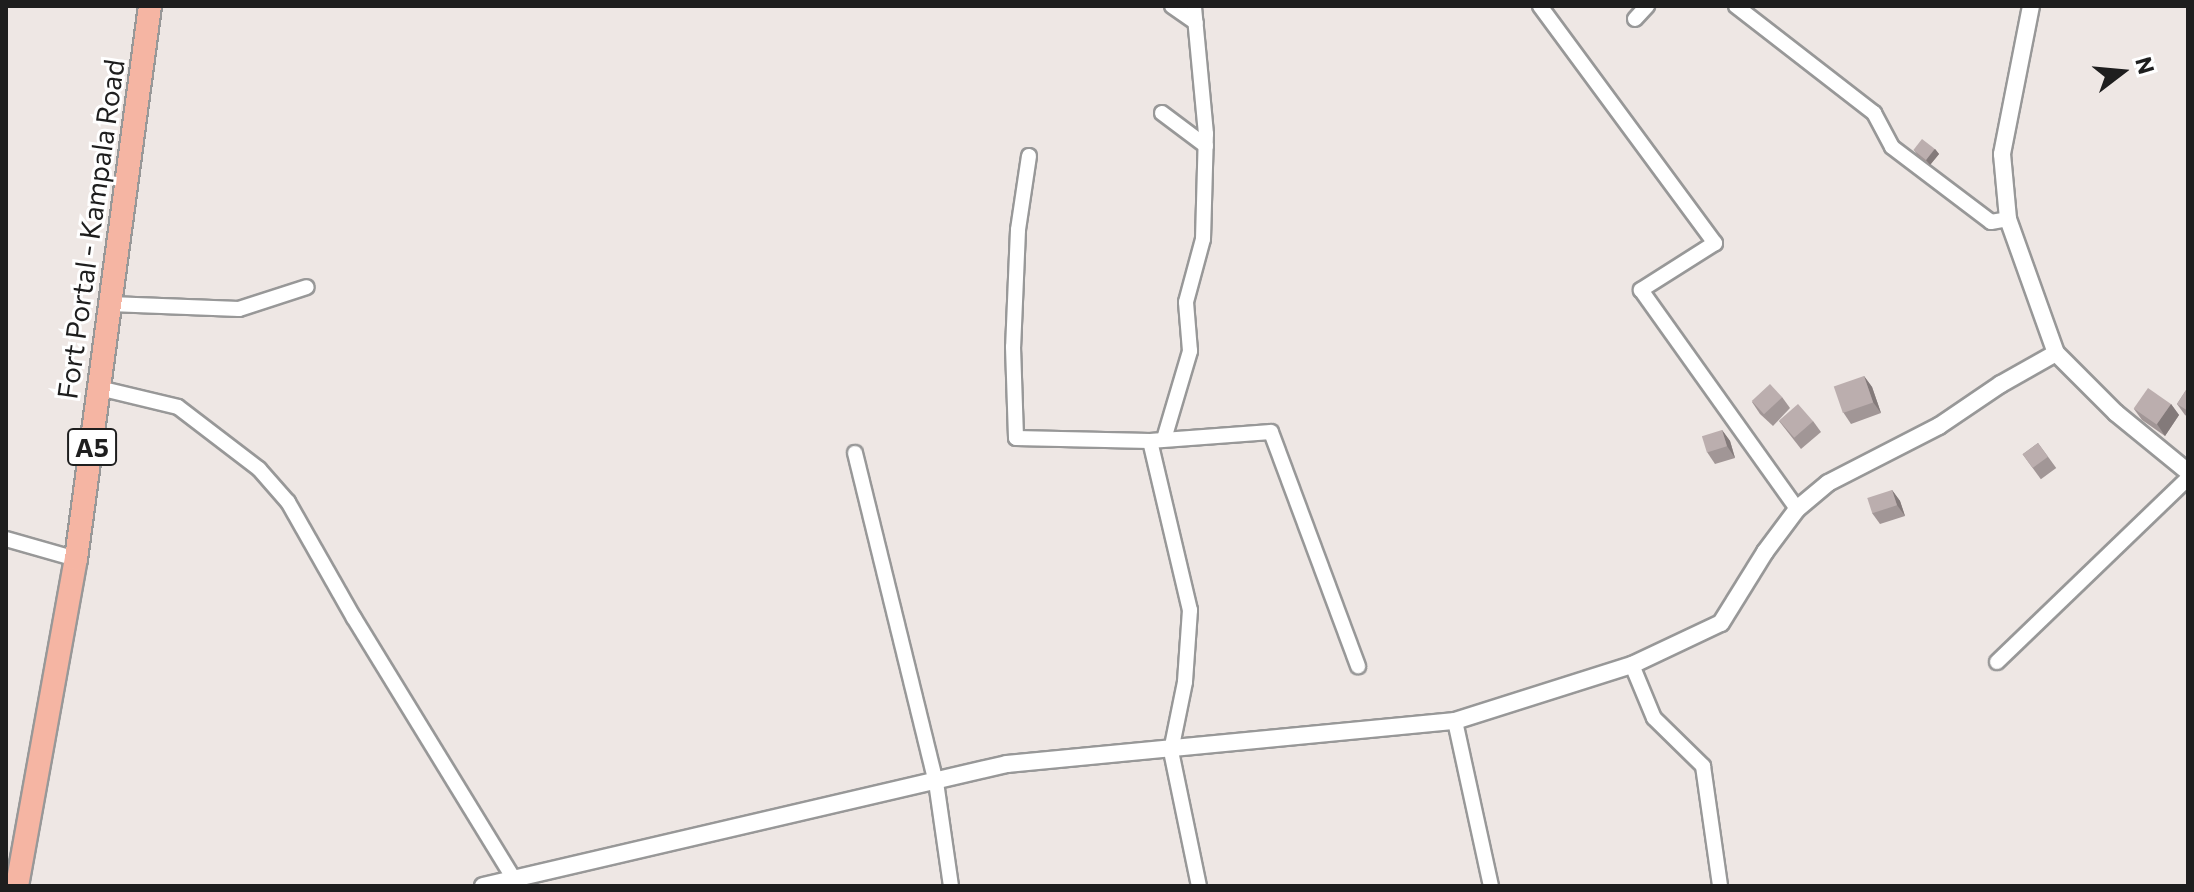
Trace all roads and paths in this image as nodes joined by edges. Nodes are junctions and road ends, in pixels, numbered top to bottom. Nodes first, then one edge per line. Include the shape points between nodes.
1 (150, 6) edge
2 (1172, 6) edge
3 (1194, 6) edge
4 (1540, 6) edge
5 (1647, 6) edge
6 (1736, 6) edge
7 (2031, 6) edge
8 (1635, 19) dead end
9 (1196, 23) junction
10 (1162, 113) dead end
11 (1206, 146) junction
12 (1029, 156) dead end
13 (2008, 219) junction
14 (307, 287) dead end
15 (110, 304) junction
16 (2056, 353) junction
17 (99, 388) junction
18 (1157, 440) junction
19 (855, 453) dead end
20 (2188, 472) edge
21 (2188, 478) edge
22 (1797, 509) junction
23 (6, 539) edge
24 (76, 559) junction
25 (1997, 662) dead end
26 (1632, 665) junction
27 (1358, 666) dead end
28 (1455, 721) junction
29 (1171, 751) junction
30 (936, 782) junction
31 (513, 877) junction
32 (17, 886) edge
33 (483, 886) edge
34 (951, 886) edge
35 (1199, 886) edge
36 (1491, 886) edge
37 (1720, 886) edge

1 - 15 main road, Fort Portal - Kampala Road / A5
2 - 9 street
3 - 9 street
4 - 22 street via 1715,243 1641,290
5 - 8 street
6 - 13 street via 1874,113 1892,147 1991,222
7 - 13 street via 2002,154
9 - 11 street
10 - 11 street
11 - 18 street via 1203,239 1186,302 1190,351
12 - 18 street via 1018,230 1016,438
13 - 16 street
14 - 15 street via 239,309
15 - 17 main road, Fort Portal - Kampala Road / A5
16 - 20 street via 2116,413
16 - 22 street via 1939,426 1828,483
17 - 24 main road, Fort Portal - Kampala Road / A5
17 - 31 street via 178,407 259,469 288,502
18 - 27 street via 1271,432
18 - 29 street via 1190,610 1185,682
19 - 30 street
21 - 25 street
22 - 26 street via 1721,623
23 - 24 street
24 - 32 main road, Fort Portal - Kampala Road / A5
26 - 28 street
26 - 37 street via 1654,718 1703,766
28 - 29 street
28 - 36 street
29 - 30 street via 1046,759
29 - 35 street
30 - 31 street
30 - 34 street
31 - 33 street

